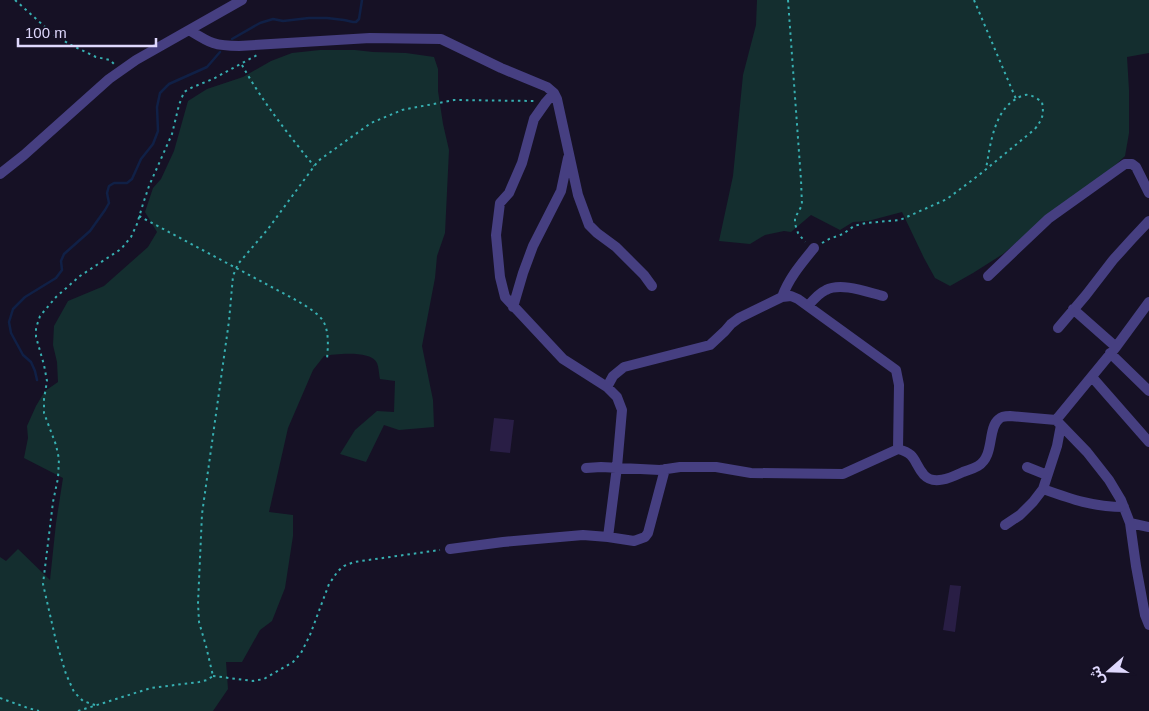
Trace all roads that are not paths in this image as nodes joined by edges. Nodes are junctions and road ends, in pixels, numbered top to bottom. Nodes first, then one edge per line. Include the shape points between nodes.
1 (242, 0) edge
2 (189, 30) junction
3 (554, 93) junction
4 (569, 156) junction
5 (0, 174) edge
6 (1149, 193) edge
7 (1149, 222) edge
8 (814, 248) road end
9 (988, 276) dead end
10 (652, 286) dead end
11 (883, 296) dead end
12 (782, 297) junction
13 (1149, 302) edge
14 (808, 306) junction
15 (513, 307) junction
16 (1073, 309) junction
17 (1058, 328) dead end
18 (1113, 350) junction
19 (1092, 376) junction
20 (607, 386) junction
21 (1149, 391) edge
22 (1058, 423) junction
23 (1149, 442) edge
24 (898, 449) junction
25 (617, 467) junction
26 (1027, 467) dead end
27 (586, 468) dead end
28 (666, 469) junction
29 (1047, 475) junction
30 (1043, 489) junction
31 (1124, 507) junction
32 (1130, 523) junction
33 (1005, 525) dead end
34 (1149, 526) edge
35 (608, 537) junction
36 (450, 549) road end
37 (1149, 625) edge

1 - 2 street
2 - 3 street via 220,46 370,38 441,39 500,68 547,86
2 - 5 street via 109,79
3 - 4 street
3 - 15 street via 534,119 522,163 509,193 500,203 496,236 500,276 505,297
4 - 10 street via 589,225 644,274
4 - 15 street via 561,191 533,246
6 - 9 street via 1136,167 1125,164 1048,219
7 - 16 street
8 - 12 street via 795,272
11 - 14 street via 835,286
12 - 14 street via 790,296
12 - 20 street via 739,318 710,345 624,367
13 - 18 street
14 - 24 street via 896,370 899,385
15 - 20 street via 563,358
16 - 17 street
16 - 18 street
18 - 19 street
18 - 21 street
19 - 22 street
19 - 23 street
20 - 25 street via 617,397 622,410
22 - 24 street via 1003,416 994,426 985,460 979,466 944,480 925,476 913,457
22 - 29 street via 1057,446
22 - 31 street via 1087,452
24 - 28 street via 843,474 750,473 716,467
25 - 27 street
25 - 28 street
25 - 35 street
26 - 29 street
28 - 35 street via 645,537 634,541
29 - 30 street
30 - 31 street via 1082,503
30 - 33 street via 1020,515
31 - 32 street
32 - 34 street
32 - 37 street
35 - 36 street via 583,535

